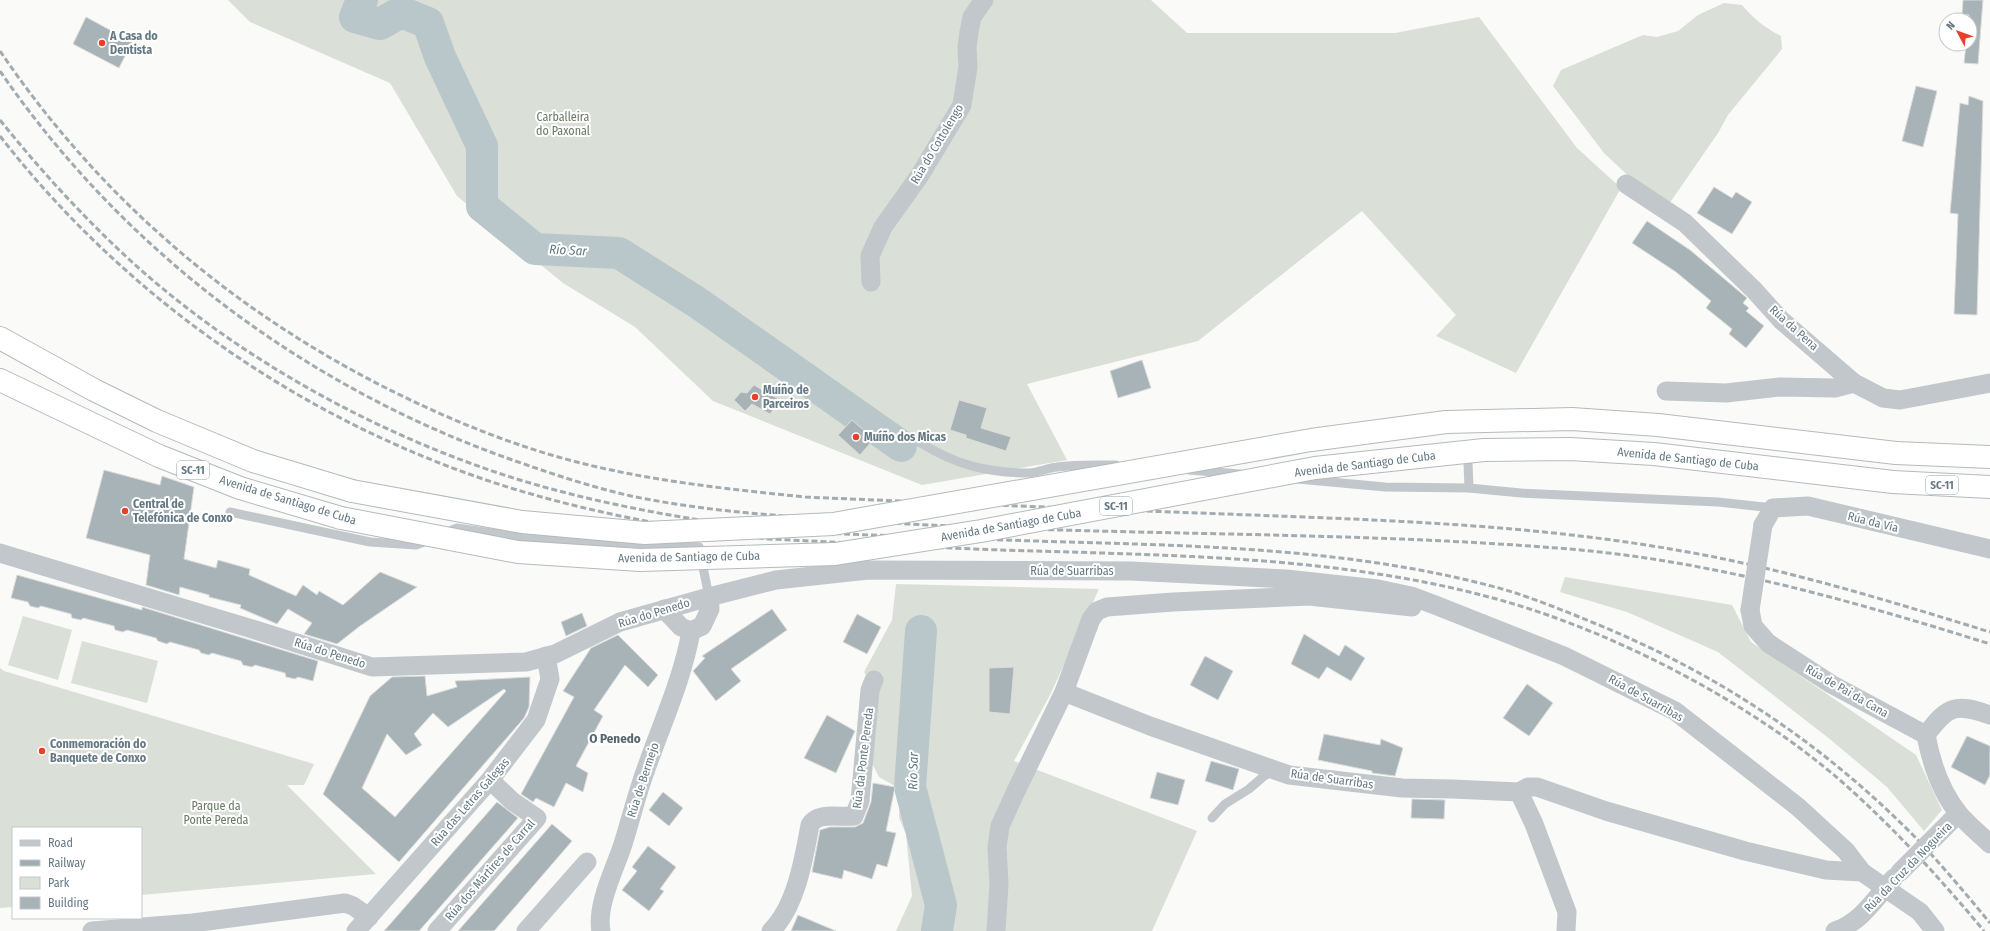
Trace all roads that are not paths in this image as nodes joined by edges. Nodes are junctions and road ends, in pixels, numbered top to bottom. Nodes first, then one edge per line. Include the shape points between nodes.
1 (984, 0) edge
2 (1626, 184) dead end
3 (871, 282) dead end
4 (0, 338) edge
5 (0, 374) edge
6 (0, 380) edge
7 (1854, 383) junction
8 (1990, 384) edge
9 (1666, 391) dead end
10 (51, 404) junction
11 (919, 442) dead end
12 (1990, 457) edge
13 (1468, 463) dead end
14 (1990, 487) edge
15 (1469, 488) junction
16 (1774, 508) junction
17 (230, 512) dead end
18 (1990, 549) edge
19 (0, 553) edge
20 (753, 586) junction
21 (709, 597) junction
22 (1435, 605) junction
23 (664, 609) junction
24 (697, 628) junction
25 (546, 656) junction
26 (874, 680) dead end
27 (1064, 692) junction
28 (1990, 715) edge
29 (1926, 735) junction
30 (1279, 771) junction
31 (490, 780) junction
32 (1519, 792) junction
33 (1956, 817) junction
34 (1212, 818) dead end
35 (1990, 844) edge
36 (586, 862) dead end
37 (1862, 872) junction
38 (1885, 888) junction
39 (369, 916) junction
40 (205, 926) edge
41 (92, 931) edge
42 (356, 931) edge
43 (438, 931) edge
44 (526, 931) edge
45 (600, 931) edge
46 (771, 931) edge
47 (996, 931) edge
48 (1566, 931) edge
49 (1835, 931) edge
50 (1935, 931) edge

1 - 3 street, Rúa do Cottolengo via 972,17 968,32 968,67 962,105 920,175 883,227 870,256
2 - 7 street, Rúa da Pena via 1685,223 1781,320
4 - 12 highway, Avenida de Santiago de Cuba / SC-11, bridge via 94,390 157,421 253,461 352,491 522,522 645,533 833,524 1311,440 1446,422 1579,419 1666,426 1896,453
5 - 10 highway, SC-11
6 - 10 highway
7 - 8 street, Rúa da Pena via 1883,398 1900,400
7 - 9 street via 1835,388 1780,387 1726,392
10 - 14 highway, Avenida de Santiago de Cuba / SC-11, bridge via 159,456 233,485 341,518 518,552 640,560 835,554 988,530 1315,468 1484,450 1570,449 1654,454 1893,482
11 - 15 lane via 959,462 987,470 1032,473 1057,467 1115,465 1385,487
13 - 15 lane
15 - 16 lane via 1522,493 1718,502
16 - 18 street, Rúa da Vía via 1808,506
16 - 29 street, Rúa de Pai da Cana, bridge via 1763,525 1750,610 1753,626 1768,643 1831,684
17 - 21 lane via 370,542 416,545 457,528 520,537 699,548
19 - 25 street, Rúa do Penedo via 372,667 526,662
20 - 21 street, Rúa de Suarribas
20 - 22 street, Rúa de Suarribas via 776,580 868,570 1131,571 1286,579 1370,588 1411,596
20 - 24 street
21 - 23 street, Rúa do Penedo
21 - 24 street, Rúa de Bermejo via 710,609
22 - 27 street, Rúa de Suarribas via 1415,607 1309,596 1107,607 1097,611 1090,619
22 - 37 street, Rúa de Suarribas via 1564,656 1675,711 1798,807 1846,851
23 - 24 street via 681,627
23 - 25 street, Rúa do Penedo via 620,622
24 - 45 street, Rúa de Bermejo via 643,778 603,903
25 - 31 street, Rúa das Letras Galegas via 550,679 536,720
26 - 46 street, Rúa da Ponte Pereda via 870,690 857,812 854,816 820,816 812,821 804,860 788,907
27 - 30 street, Rúa de Suarribas via 1150,726
27 - 47 street, Rúa de Suarribas via 1000,826 997,847 999,884
28 - 29 street via 1970,708 1957,707 1939,719
29 - 33 street via 1930,759
30 - 32 street, Rúa de Suarribas via 1289,775 1402,788
30 - 34 lane via 1264,776 1225,804
31 - 39 street, Rúa das Letras Galegas
31 - 43 street, Rúa dos Mártires de Carral via 512,801 537,818
32 - 37 street, Rúa de Suarribas via 1528,787 1537,787 1606,811 1745,851 1826,870
32 - 48 street via 1534,824 1567,912
33 - 35 street
33 - 38 street, Rúa da Cruz da Nogueira, bridge
36 - 44 street
37 - 38 street, Rúa de Suarribas
38 - 49 street, Rúa da Cruz da Nogueira via 1870,908 1851,923
38 - 50 street, Rúa de Suarribas via 1920,912
39 - 40 street via 345,904
39 - 42 street, Rúa das Letras Galegas
40 - 41 street

